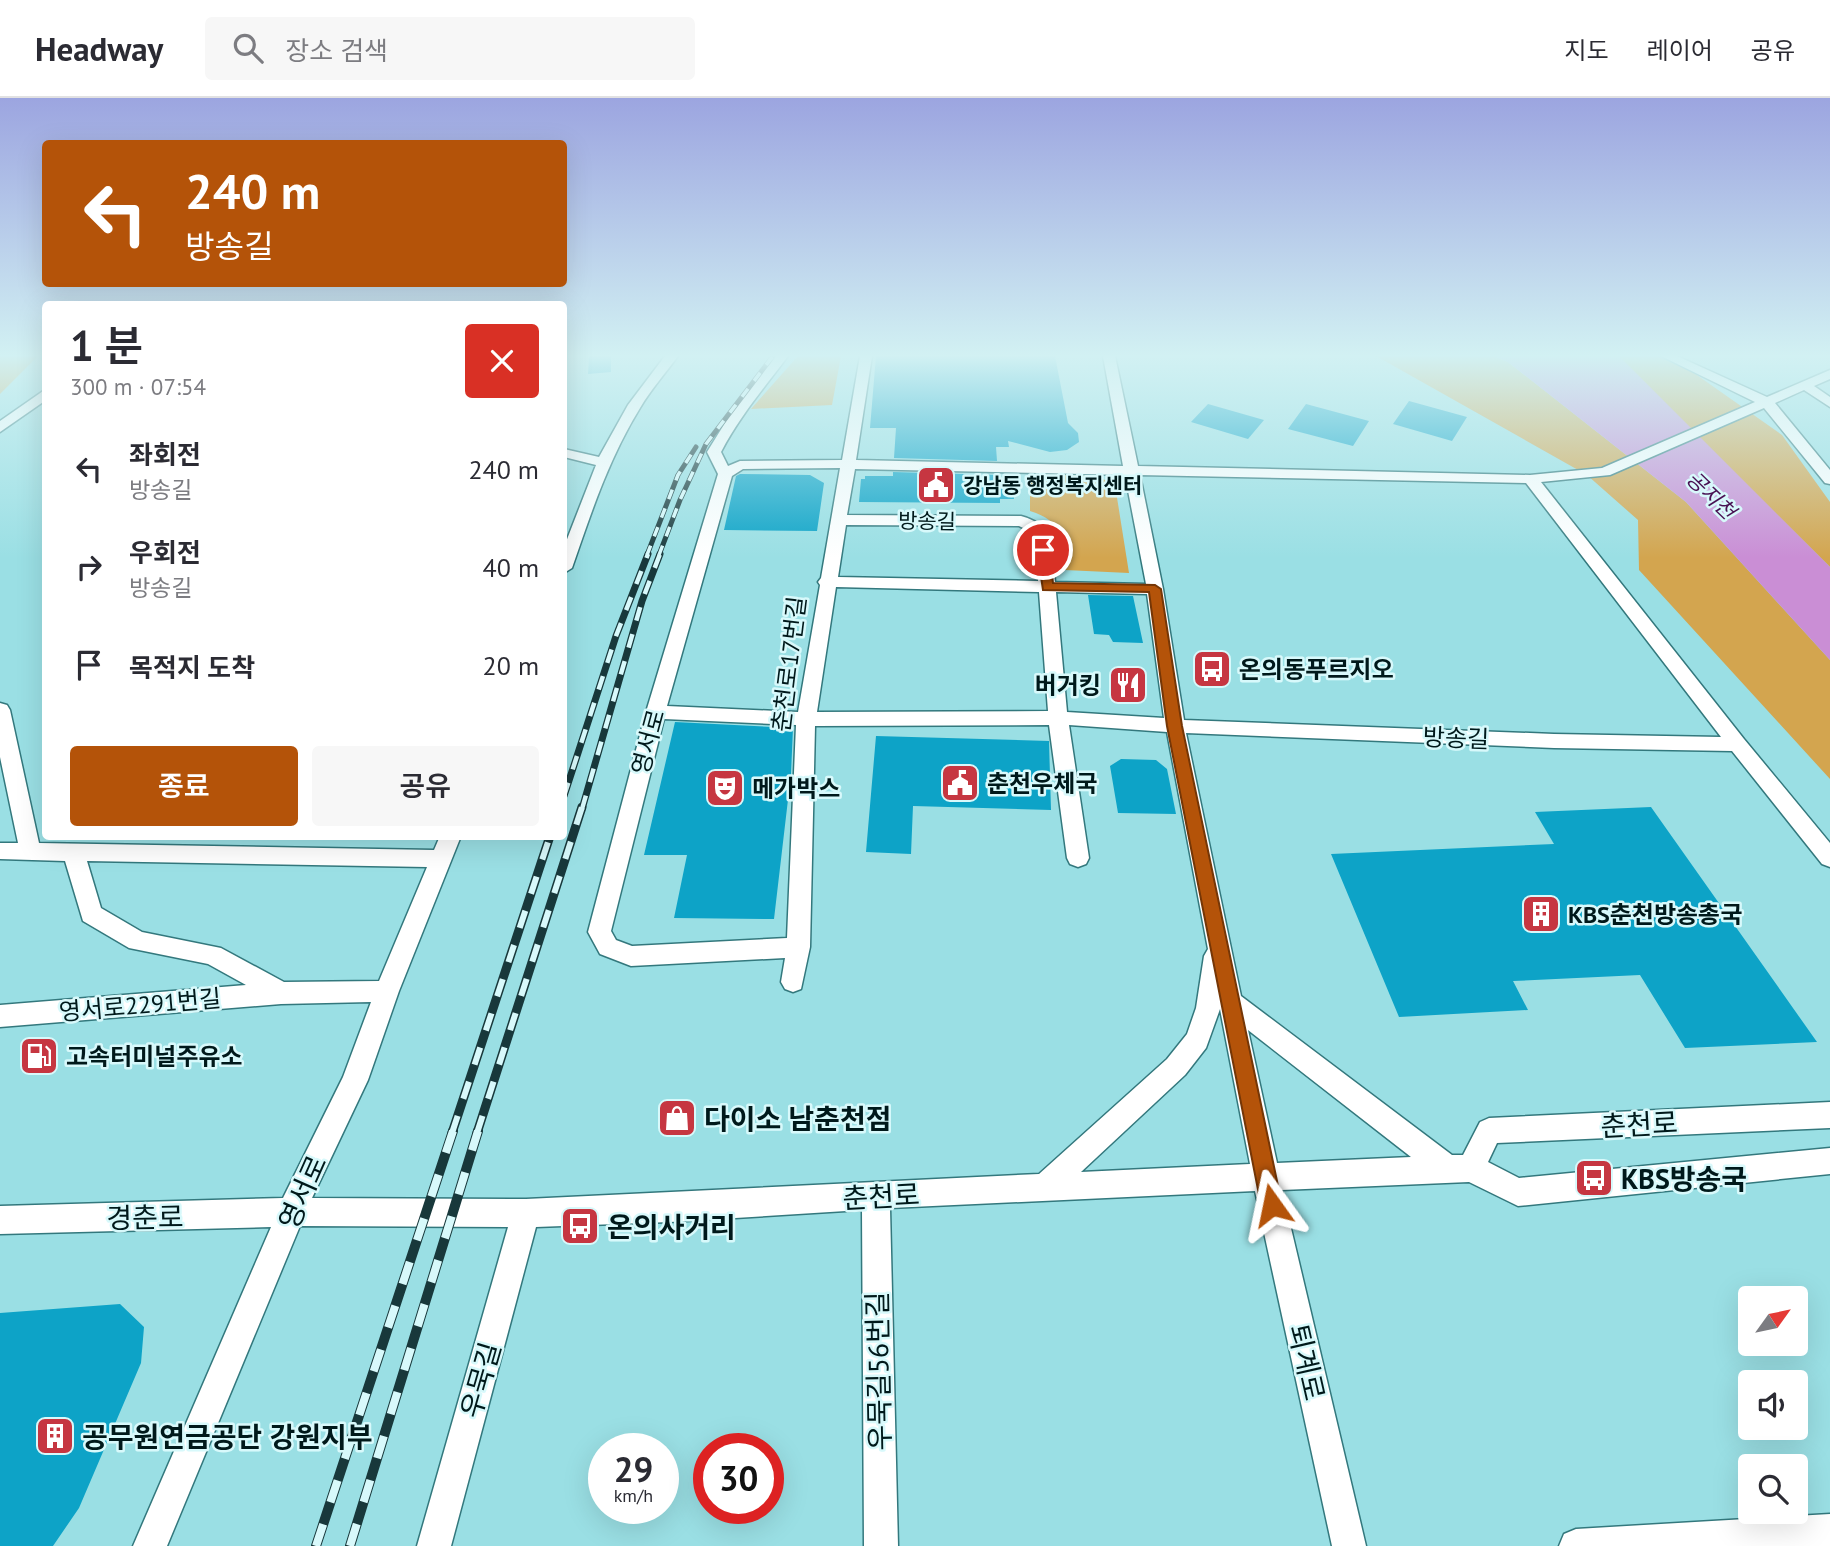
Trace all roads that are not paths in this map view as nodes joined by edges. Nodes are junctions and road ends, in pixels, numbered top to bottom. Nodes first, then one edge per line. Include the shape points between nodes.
1 (623, 424) edge
2 (731, 424) edge
3 (855, 424) edge
4 (1123, 424) edge
5 (1719, 424) edge
6 (1784, 424) edge
7 (567, 454) edge
8 (602, 462) junction
9 (848, 464) junction
10 (1133, 471) junction
11 (725, 474) junction
12 (1530, 479) junction
13 (1830, 480) edge
14 (838, 520) junction
15 (567, 560) edge
16 (826, 582) junction
17 (1047, 587) junction
18 (1155, 589) junction
19 (0, 710) edge
20 (656, 712) junction
21 (1058, 718) junction
22 (806, 719) junction
23 (1175, 726) junction
24 (1737, 744) junction
25 (446, 848) edge
26 (0, 851) edge
27 (30, 851) junction
28 (74, 853) junction
29 (1830, 858) edge
30 (1078, 859) dead end
31 (1218, 944) junction
32 (798, 947) junction
33 (793, 982) dead end
34 (387, 991) junction
35 (281, 993) junction
36 (1230, 1001) junction
37 (0, 1016) edge
38 (1830, 1115) edge
39 (1830, 1161) edge
40 (1459, 1168) junction
41 (1266, 1178) junction
42 (1043, 1189) junction
43 (876, 1195) junction
44 (291, 1212) junction
45 (526, 1213) junction
46 (0, 1220) edge
47 (1830, 1531) edge
48 (1793, 1539) edge
49 (1616, 1544) edge
50 (150, 1546) edge
51 (434, 1546) edge
52 (881, 1546) edge
53 (1349, 1546) edge
54 (1576, 1546) edge

1 - 8 street
2 - 11 street, 영서로 via 714,452
3 - 9 street, 춘천로17번길
4 - 10 street
5 - 12 street via 1605,472
6 - 13 street
7 - 8 street
8 - 15 street
9 - 10 street
9 - 11 street via 740,465
9 - 14 street, 춘천로17번길
10 - 12 street
10 - 18 street
11 - 20 street, 영서로
12 - 24 street
14 - 16 street, 춘천로17번길
14 - 17 street, 방송길 via 1021,522 1035,527 1043,537
16 - 17 street
16 - 22 street, 춘천로17번길
17 - 18 street
17 - 21 street, 방송길
18 - 23 street
19 - 27 street
20 - 22 street, 방송길
20 - 32 street, 영서로 via 599,932 608,947 631,956
21 - 22 street, 방송길
21 - 23 street, 방송길
21 - 30 street, 방송길
22 - 32 street, 춘천로17번길
23 - 24 street, 방송길
23 - 31 street
24 - 29 street
25 - 28 street
25 - 34 street, 영서로
26 - 27 street
27 - 28 street
28 - 35 street, 영서로2291번길 via 91,914 137,941 213,955
31 - 36 street
31 - 42 street via 1208,1008 1197,1040 1176,1067
32 - 33 street, 춘천로17번길
34 - 35 street, 영서로2291번길
34 - 44 street, 영서로 via 355,1080
35 - 37 street, 영서로2291번길
36 - 40 street via 1277,1040
36 - 41 street
38 - 40 street, 춘천로 via 1489,1132
39 - 40 street, 춘천로 via 1518,1192
40 - 41 street, 춘천로
41 - 42 street, 춘천로
41 - 53 street, 퇴계로
42 - 43 street, 춘천로
43 - 45 street, 춘천로
43 - 52 street, 우묵길56번길
44 - 45 street, 춘천로
44 - 46 street, 경춘로
44 - 50 street, 영서로
45 - 51 street, 우묵길
47 - 48 street
48 - 49 street
49 - 54 street

